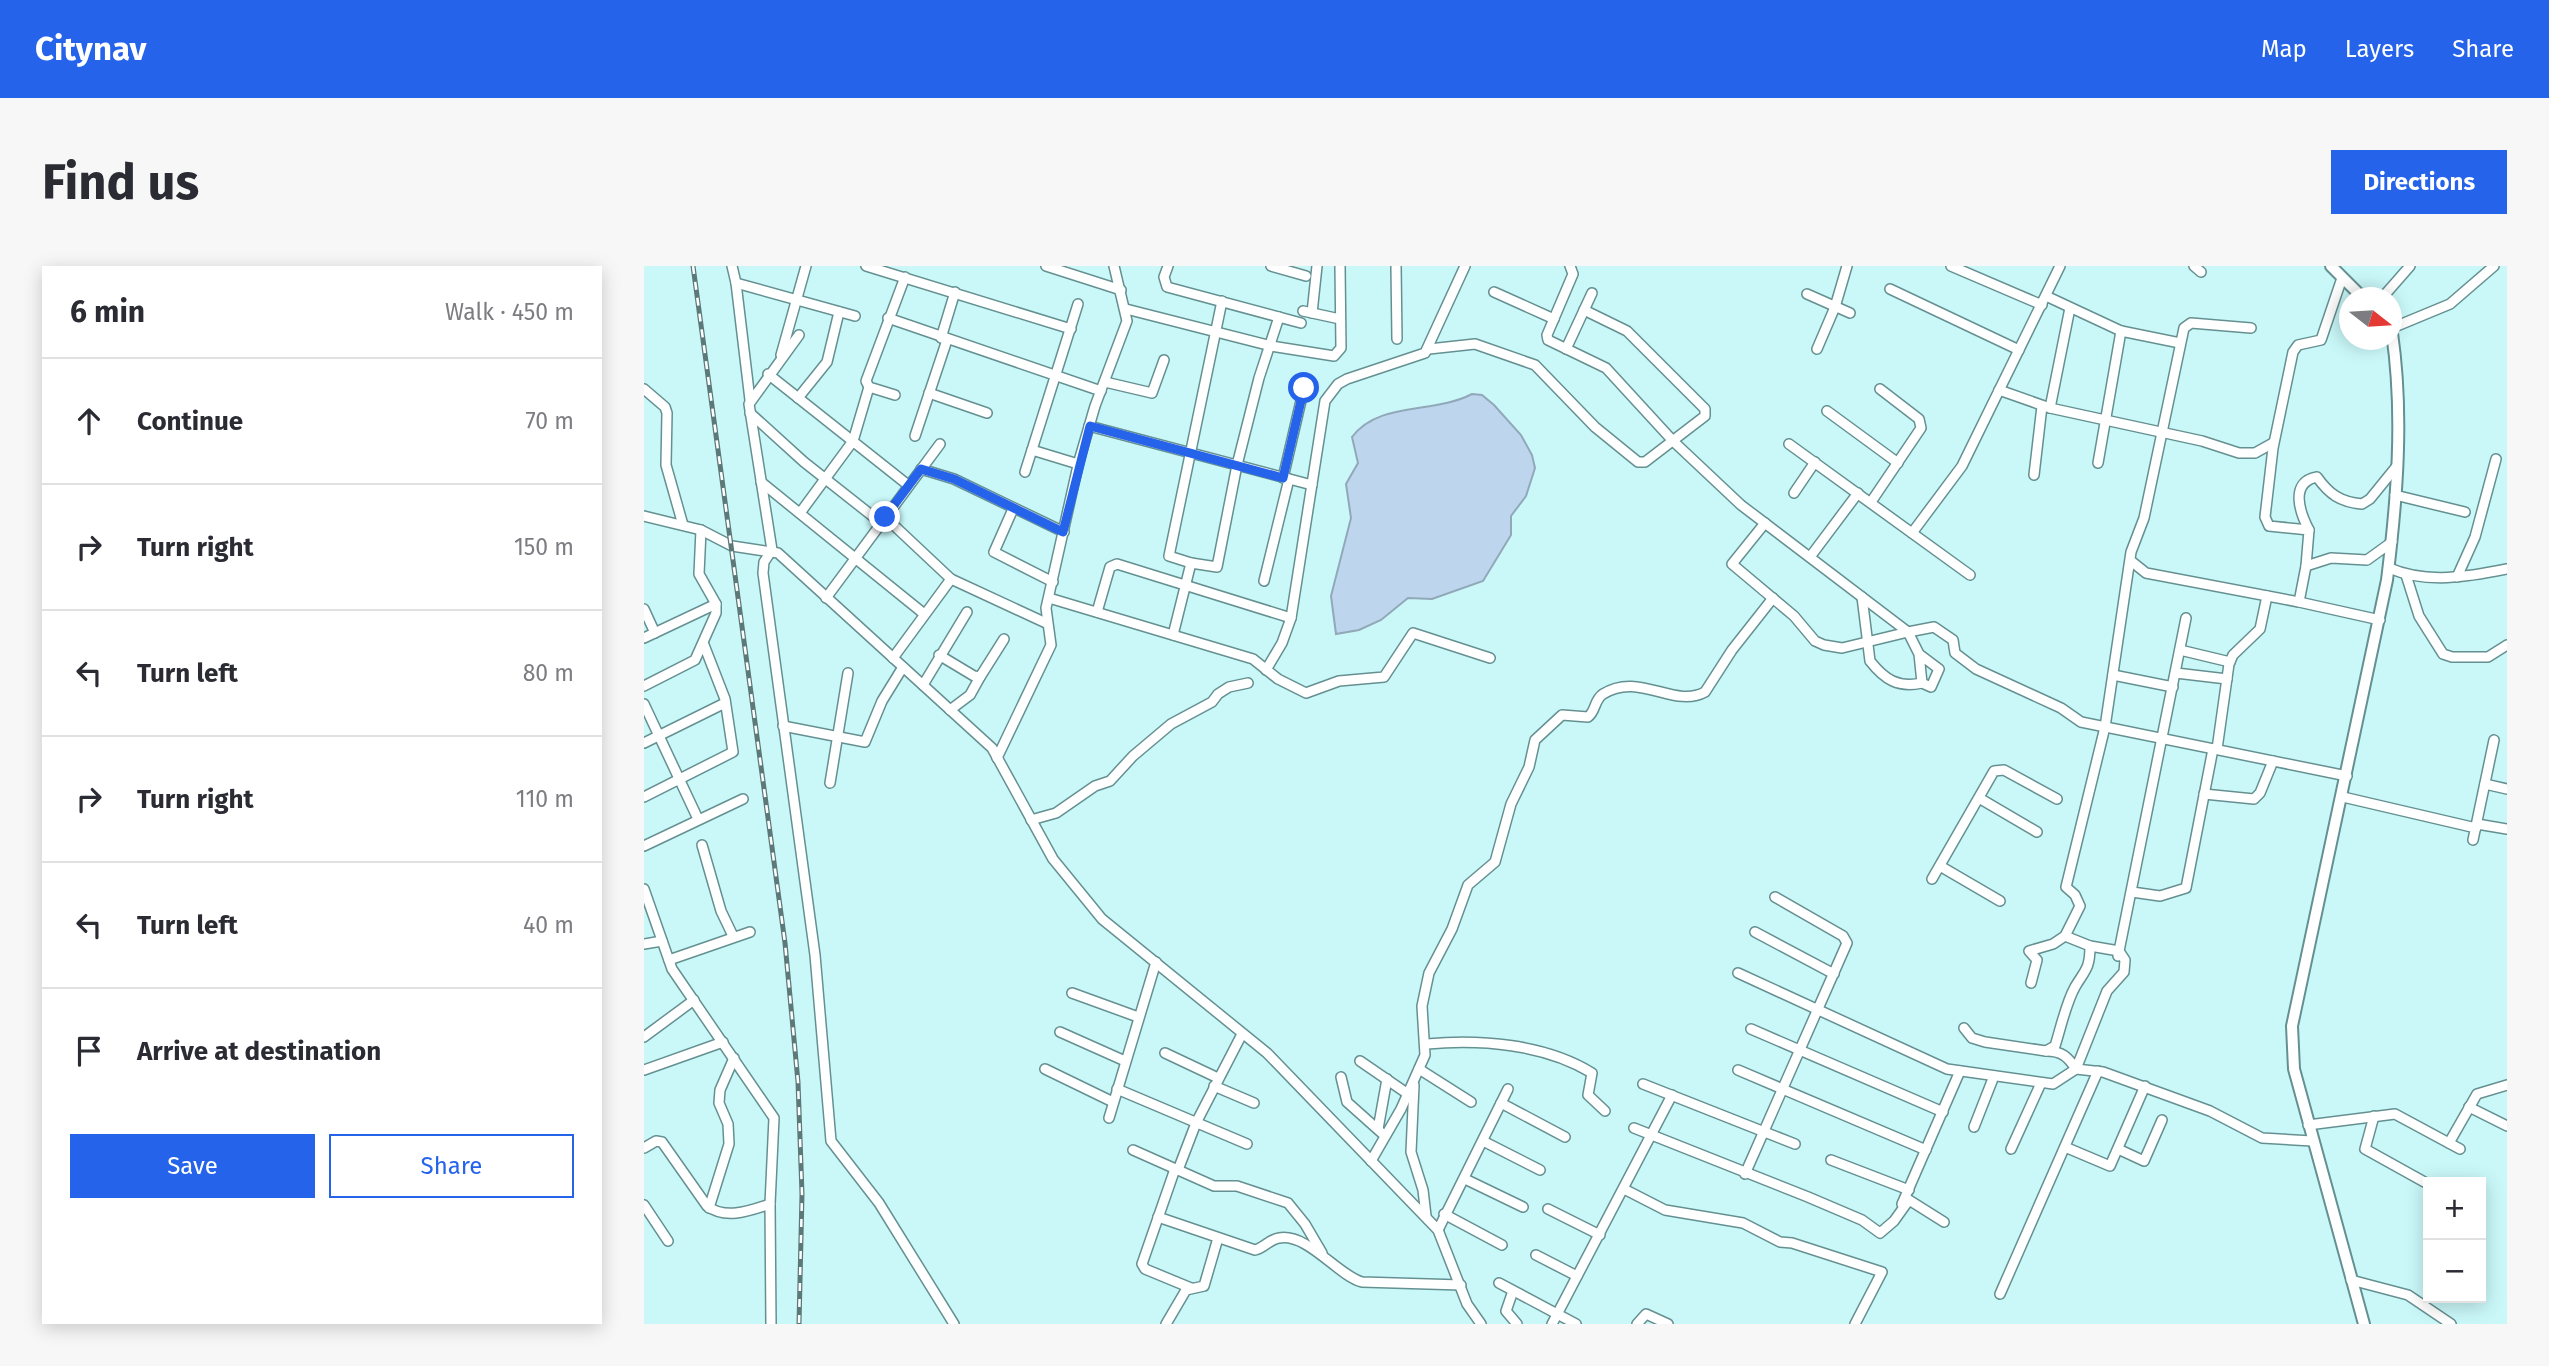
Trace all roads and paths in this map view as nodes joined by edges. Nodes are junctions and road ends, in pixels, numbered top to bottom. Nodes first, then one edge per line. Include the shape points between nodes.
1 (732, 266) edge
2 (806, 266) edge
3 (866, 266) edge
4 (1046, 266) edge
5 (1114, 266) edge
6 (1168, 266) edge
7 (1271, 266) edge
8 (1317, 266) edge
9 (1340, 266) edge
10 (1396, 266) edge
11 (1465, 266) edge
12 (1570, 266) edge
13 (1847, 266) edge
14 (1952, 266) edge
15 (2060, 266) edge
16 (2331, 266) edge
17 (2410, 266) edge
18 (2494, 266) edge
19 (1306, 276) dead end
20 (905, 277) junction
21 (2342, 278) junction
22 (736, 282) junction
23 (2351, 287) edge
24 (2392, 287) edge
25 (1890, 289) dead end
26 (1121, 290) junction
27 (955, 292) junction
28 (1494, 292) dead end
29 (1592, 293) dead end
30 (1807, 294) dead end
31 (797, 300) junction
32 (1222, 301) junction
33 (2044, 301) junction
34 (1078, 304) dead end
35 (1835, 307) junction
36 (2070, 308) junction
37 (1126, 309) junction
38 (1584, 310) junction
39 (839, 312) junction
40 (1850, 313) dead end
41 (855, 316) dead end
42 (1279, 317) junction
43 (888, 318) junction
44 (1340, 319) junction
45 (1554, 319) junction
46 (1301, 323) dead end
47 (2402, 326) edge
48 (2251, 328) dead end
49 (1071, 329) junction
50 (1217, 331) junction
51 (2121, 331) junction
52 (799, 335) dead end
53 (944, 339) junction
54 (1397, 340) dead end
55 (2180, 343) junction
56 (1270, 346) junction
57 (1429, 349) junction
58 (1566, 349) junction
59 (1817, 349) dead end
60 (2019, 350) junction
61 (2394, 350) edge
62 (779, 359) junction
63 (1164, 360) dead end
64 (768, 374) junction
65 (1056, 377) junction
66 (1103, 386) junction
67 (869, 387) junction
68 (1304, 388) dead end
69 (644, 389) edge
70 (1880, 389) dead end
71 (1999, 390) junction
72 (929, 393) junction
73 (895, 395) dead end
74 (798, 398) junction
75 (750, 400) junction
76 (2046, 407) junction
77 (1827, 411) dead end
78 (750, 413) junction
79 (987, 413) dead end
80 (2105, 420) junction
81 (1090, 426) junction
82 (2161, 432) junction
83 (915, 436) dead end
84 (853, 441) junction
85 (1673, 441) junction
86 (2274, 441) junction
87 (940, 443) dead end
88 (1789, 443) dead end
89 (1032, 450) junction
90 (1191, 454) junction
91 (2496, 459) dead end
92 (1815, 462) junction
93 (1898, 463) junction
94 (2098, 463) dead end
95 (1078, 464) junction
96 (1237, 466) junction
97 (2396, 467) junction
98 (921, 469) junction
99 (1025, 472) dead end
100 (2034, 475) dead end
101 (824, 478) junction
102 (1286, 479) junction
103 (761, 482) junction
104 (908, 485) junction
105 (1312, 485) junction
106 (1794, 493) dead end
107 (1858, 493) junction
108 (2395, 495) junction
109 (1871, 502) junction
110 (1013, 509) junction
111 (2465, 512) dead end
112 (800, 513) junction
113 (644, 516) edge
114 (882, 520) junction
115 (1765, 523) junction
116 (683, 525) junction
117 (701, 530) junction
118 (2309, 530) junction
119 (1063, 532) junction
120 (1912, 533) junction
121 (2392, 542) junction
122 (772, 550) junction
123 (854, 556) junction
124 (1810, 557) junction
125 (2131, 561) junction
126 (1191, 563) junction
127 (2306, 566) junction
128 (2389, 568) junction
129 (2507, 569) edge
130 (1970, 575) dead end
131 (2406, 575) junction
132 (2457, 577) junction
133 (951, 579) junction
134 (1264, 581) dead end
135 (1052, 582) junction
136 (1186, 587) junction
137 (2267, 596) junction
138 (1862, 597) junction
139 (826, 598) junction
140 (1049, 598) junction
141 (1773, 598) junction
142 (2299, 602) junction
143 (716, 604) junction
144 (644, 608) edge
145 (967, 612) dead end
146 (1097, 612) junction
147 (923, 613) junction
148 (1291, 618) junction
149 (2186, 618) dead end
150 (2380, 620) junction
151 (1046, 623) junction
152 (1908, 632) junction
153 (655, 633) junction
154 (1173, 635) junction
155 (644, 638) edge
156 (1004, 639) dead end
157 (1868, 642) junction
158 (704, 645) junction
159 (2507, 645) edge
160 (2180, 650) junction
161 (1919, 654) junction
162 (939, 655) junction
163 (893, 658) junction
164 (1490, 658) dead end
165 (2230, 662) junction
166 (903, 667) junction
167 (1266, 670) junction
168 (848, 673) dead end
169 (2176, 673) junction
170 (2113, 676) junction
171 (980, 677) junction
172 (2227, 679) junction
173 (1248, 683) dead end
174 (1922, 683) junction
175 (923, 685) junction
176 (644, 686) edge
177 (2173, 687) junction
178 (725, 703) junction
179 (644, 704) edge
180 (950, 710) junction
181 (783, 726) junction
182 (2105, 727) junction
183 (659, 735) junction
184 (837, 735) junction
185 (2164, 739) junction
186 (2494, 740) dead end
187 (644, 743) edge
188 (2215, 749) junction
189 (998, 758) junction
190 (2273, 761) junction
191 (2347, 776) junction
192 (681, 779) junction
193 (830, 783) dead end
194 (2485, 784) junction
195 (2507, 789) edge
196 (2204, 794) junction
197 (644, 797) edge
198 (2343, 797) junction
199 (1979, 798) junction
200 (743, 799) dead end
201 (2057, 799) dead end
202 (698, 819) junction
203 (1031, 820) junction
204 (2477, 826) junction
205 (2507, 830) edge
206 (2037, 832) dead end
207 (2473, 840) dead end
208 (702, 845) dead end
209 (644, 846) edge
210 (1940, 866) junction
211 (1932, 879) dead end
212 (644, 889) edge
213 (2133, 892) junction
214 (1775, 897) dead end
215 (2000, 901) dead end
216 (644, 921) edge
217 (656, 922) junction
218 (750, 932) dead end
219 (1755, 932) dead end
220 (733, 936) junction
221 (2065, 936) junction
222 (662, 941) junction
223 (644, 944) edge
224 (2090, 946) junction
225 (2118, 954) junction
226 (669, 960) junction
227 (1156, 962) junction
228 (1738, 973) dead end
229 (1833, 974) junction
230 (2031, 983) dead end
231 (1072, 993) dead end
232 (694, 1000) junction
233 (1817, 1009) junction
234 (1138, 1017) junction
235 (1964, 1028) dead end
236 (1751, 1029) dead end
237 (1060, 1032) dead end
238 (1242, 1034) junction
239 (644, 1037) edge
240 (723, 1042) junction
241 (1427, 1044) junction
242 (1798, 1049) junction
243 (2046, 1051) junction
244 (1166, 1053) dead end
245 (734, 1058) junction
246 (1125, 1061) junction
247 (1360, 1061) dead end
248 (1045, 1069) dead end
249 (1419, 1069) junction
250 (2077, 1069) junction
251 (644, 1070) edge
252 (1738, 1070) dead end
253 (1960, 1071) junction
254 (2098, 1071) junction
255 (1994, 1076) junction
256 (1341, 1077) dead end
257 (1387, 1079) junction
258 (1414, 1080) junction
259 (1216, 1082) junction
260 (2041, 1083) junction
261 (1643, 1084) dead end
262 (2507, 1085) edge
263 (2145, 1086) junction
264 (1781, 1088) junction
265 (1117, 1089) junction
266 (1508, 1089) dead end
267 (1408, 1094) junction
268 (1672, 1095) junction
269 (1114, 1102) junction
270 (1254, 1102) dead end
271 (1471, 1102) dead end
272 (1501, 1103) junction
273 (2469, 1107) junction
274 (1605, 1111) dead end
275 (1942, 1112) junction
276 (2374, 1116) junction
277 (1109, 1118) dead end
278 (2162, 1120) dead end
279 (1196, 1123) junction
280 (2308, 1125) junction
281 (2507, 1126) edge
282 (1974, 1127) dead end
283 (1634, 1128) dead end
284 (1763, 1131) junction
285 (1381, 1132) junction
286 (1652, 1136) junction
287 (1565, 1137) dead end
288 (2312, 1140) junction
289 (1483, 1141) junction
290 (2449, 1143) junction
291 (1247, 1144) dead end
292 (1795, 1144) dead end
293 (2065, 1147) junction
294 (644, 1148) edge
295 (2011, 1149) dead end
296 (2118, 1149) junction
297 (2460, 1149) dead end
298 (1133, 1150) dead end
299 (1926, 1150) junction
300 (1831, 1160) dead end
301 (1371, 1161) junction
302 (1177, 1169) junction
303 (1540, 1170) dead end
304 (1745, 1174) junction
305 (1465, 1179) junction
306 (2423, 1181) edge
307 (1624, 1189) junction
308 (1909, 1191) junction
309 (770, 1204) junction
310 (644, 1205) edge
311 (1523, 1207) dead end
312 (709, 1208) junction
313 (1548, 1209) dead end
314 (1444, 1214) junction
315 (1158, 1217) junction
316 (1426, 1217) junction
317 (1894, 1220) junction
318 (1944, 1222) dead end
319 (1438, 1230) junction
320 (1600, 1235) junction
321 (1218, 1238) junction
322 (668, 1241) dead end
323 (1502, 1245) dead end
324 (1323, 1255) junction
325 (1536, 1255) dead end
326 (1577, 1276) junction
327 (2351, 1280) junction
328 (1499, 1283) dead end
329 (1461, 1284) junction
330 (1191, 1288) junction
331 (1513, 1291) junction
332 (2000, 1294) dead end
333 (1557, 1314) junction
334 (771, 1324) edge
335 (954, 1324) edge
336 (1166, 1324) edge
337 (1481, 1324) edge
338 (1517, 1324) edge
339 (1552, 1324) edge
340 (1576, 1324) edge
341 (1637, 1324) edge
342 (1668, 1324) edge
343 (1855, 1324) edge
344 (2364, 1324) edge
345 (2451, 1324) edge

1 - 22 street
2 - 31 street
3 - 20 street
4 - 26 street
5 - 26 street
6 - 32 street via 1167,287
7 - 19 street
8 - 44 street via 1307,312
9 - 44 street
10 - 54 street
11 - 57 street
12 - 45 street via 1573,274
13 - 35 street
14 - 33 street
15 - 33 street
16 - 21 street
17 - 24 street
18 - 47 street via 2450,304
20 - 27 street
20 - 43 street
21 - 23 street
21 - 86 street via 2326,333 2315,344 2298,345 2293,352
22 - 31 street
22 - 75 street
25 - 60 street
26 - 37 street
27 - 49 street
27 - 53 street
28 - 45 street
29 - 38 street
30 - 35 street
31 - 39 street
31 - 62 street
32 - 42 street
32 - 50 street
33 - 36 street
33 - 60 street
34 - 49 street
35 - 40 street
35 - 59 street
36 - 51 street
36 - 76 street
37 - 50 street
37 - 66 street via 1125,330
38 - 58 street
38 - 85 street via 1632,335 1705,409 1705,416
39 - 41 street
39 - 74 street via 827,362
42 - 46 street
42 - 56 street
43 - 53 street
43 - 67 street via 866,377
44 - 56 street via 1340,348 1335,356
45 - 58 street via 1547,338
48 - 55 street via 2191,323 2184,328
49 - 65 street
50 - 56 street
50 - 90 street
51 - 55 street
51 - 80 street
52 - 62 street
53 - 65 street
53 - 72 street
55 - 82 street
56 - 96 street
57 - 85 street via 1475,344 1535,365 1595,427 1638,462 1645,462
57 - 105 street via 1421,356 1347,379 1331,391 1322,412
58 - 85 street via 1606,368
60 - 71 street
61 - 97 street via 2399,402
62 - 64 street
63 - 66 street via 1152,393
64 - 74 street
64 - 75 street
65 - 66 street
65 - 89 street
66 - 81 street
67 - 73 street
67 - 84 street
68 - 102 street
69 - 116 street via 665,407 666,465
70 - 93 street via 1921,423
71 - 76 street
71 - 120 street via 1958,473
72 - 79 street
72 - 83 street
74 - 84 street
75 - 78 street
76 - 80 street
76 - 100 street
77 - 93 street
78 - 101 street
78 - 103 street
80 - 82 street
80 - 94 street
81 - 90 street
81 - 95 street
82 - 86 street via 2239,453 2263,450
82 - 125 street
84 - 101 street
84 - 104 street
85 - 115 street
86 - 118 street via 2266,522
87 - 98 street
88 - 92 street
89 - 95 street
89 - 99 street
90 - 96 street
90 - 126 street via 1169,556
91 - 132 street via 2475,537
92 - 106 street
92 - 107 street
93 - 109 street
95 - 119 street
96 - 102 street
96 - 126 street via 1217,567
97 - 108 street
97 - 118 street via 2362,504 2337,498 2317,477 2306,482 2300,489 2298,508
98 - 104 street
98 - 110 street via 954,479
101 - 112 street
101 - 114 street
102 - 105 street
102 - 134 street
103 - 112 street
103 - 122 street
104 - 114 street
105 - 148 street
107 - 109 street
107 - 124 street
108 - 111 street
108 - 121 street
109 - 120 street
110 - 119 street
110 - 135 street via 994,552
112 - 123 street
113 - 116 street
114 - 123 street
114 - 133 street
115 - 124 street
115 - 141 street via 1732,565
116 - 117 street
117 - 122 street via 732,547
117 - 143 street via 699,575
118 - 127 street
119 - 135 street
120 - 130 street
121 - 127 street via 2367,560 2331,558
121 - 128 street
122 - 139 street
122 - 181 street via 763,573
123 - 139 street
123 - 147 street
124 - 138 street
125 - 137 street via 2146,573
125 - 170 street
126 - 136 street
127 - 142 street
128 - 131 street
128 - 150 street
129 - 132 street
131 - 132 street
131 - 159 street via 2419,616 2443,654 2488,657
133 - 147 street
133 - 151 street
135 - 140 street
136 - 146 street via 1113,564
136 - 148 street
136 - 154 street
137 - 142 street
137 - 165 street via 2260,629
138 - 152 street
138 - 157 street
139 - 163 street
140 - 146 street
140 - 151 street
141 - 157 street via 1815,641 1842,648
141 - 241 street via 1705,692 1689,697 1625,685 1602,695 1588,717 1562,715 1537,736 1495,862 1468,885 1451,932 1429,973 1422,1006
142 - 150 street
143 - 153 street
143 - 158 street
144 - 153 street
145 - 162 street
146 - 154 street
147 - 163 street
148 - 167 street
149 - 160 street
150 - 191 street
151 - 189 street via 1050,651
152 - 157 street
152 - 161 street
152 - 182 street via 1934,627 1952,640 1955,653 1976,669 2081,722
153 - 155 street
154 - 167 street via 1253,659
156 - 171 street
157 - 174 street via 1870,661 1881,674 1894,683
158 - 176 street via 688,666
158 - 178 street
160 - 165 street
160 - 169 street
161 - 174 street
161 - 174 street via 1939,669 1931,687
162 - 171 street
162 - 175 street
163 - 166 street
164 - 167 street via 1413,633 1384,677 1339,681 1306,693
165 - 172 street
166 - 175 street
166 - 184 street via 881,701 865,742
168 - 184 street
169 - 172 street
169 - 177 street
170 - 177 street
170 - 182 street
171 - 180 street via 970,695
172 - 188 street
173 - 203 street via 1229,687 1212,702 1171,724 1110,781 1056,813
175 - 180 street
177 - 185 street
178 - 183 street
178 - 192 street via 733,752
179 - 183 street
180 - 189 street
181 - 184 street
181 - 335 street via 815,955 831,1141 879,1203
182 - 185 street
182 - 221 street via 2066,887 2080,906
183 - 187 street
183 - 192 street
184 - 193 street
185 - 188 street
185 - 213 street
186 - 194 street
188 - 190 street
188 - 196 street
189 - 203 street
190 - 191 street
190 - 196 street via 2254,799
191 - 198 street
192 - 197 street
192 - 202 street
194 - 195 street
194 - 204 street
196 - 213 street via 2186,888 2160,895
198 - 204 street
198 - 280 street via 2292,1026 2294,1069
199 - 201 street via 1994,771 2000,769
199 - 206 street
199 - 210 street
200 - 202 street
202 - 209 street
203 - 227 street via 1053,859 1102,919
204 - 205 street
204 - 207 street
208 - 220 street
210 - 211 street
210 - 215 street
212 - 217 street
213 - 225 street
214 - 229 street via 1846,939
216 - 217 street
217 - 222 street
218 - 220 street
219 - 229 street
220 - 226 street
221 - 224 street
221 - 230 street via 2029,951 2037,960
222 - 223 street
222 - 226 street
224 - 225 street
224 - 243 street via 2085,978 2076,986 2055,1045
225 - 250 street via 2124,960 2124,972 2107,991
226 - 232 street
227 - 234 street
227 - 238 street
228 - 233 street
229 - 233 street
231 - 234 street
232 - 239 street
232 - 240 street
233 - 242 street
233 - 253 street
234 - 246 street
235 - 243 street via 1972,1038 1985,1042
236 - 242 street
237 - 246 street
238 - 259 street
238 - 301 street via 1267,1053
240 - 245 street
240 - 251 street
241 - 249 street
241 - 274 street via 1476,1042 1557,1057 1592,1073 1588,1095
242 - 264 street
242 - 275 street
243 - 250 street via 2068,1057
244 - 259 street
245 - 309 street via 774,1118
245 - 312 street via 719,1103 728,1124 729,1144
246 - 265 street
247 - 257 street
248 - 269 street
249 - 258 street
249 - 271 street
250 - 254 street
250 - 260 street via 2053,1084
252 - 264 street
253 - 255 street
253 - 275 street
254 - 263 street
254 - 293 street
255 - 260 street
255 - 282 street
256 - 285 street via 1347,1102
257 - 267 street
257 - 285 street
258 - 267 street
258 - 316 street via 1411,1152
259 - 270 street
259 - 279 street
260 - 295 street
261 - 268 street
262 - 273 street via 2479,1091
263 - 288 street via 2262,1138
263 - 296 street
264 - 284 street
264 - 299 street
265 - 269 street
265 - 279 street
266 - 272 street
267 - 285 street
268 - 284 street
268 - 286 street
269 - 277 street
272 - 287 street
272 - 289 street
273 - 281 street
273 - 290 street
275 - 299 street
276 - 280 street
276 - 290 street via 2395,1114
276 - 306 street via 2365,1149
278 - 296 street via 2144,1161
279 - 291 street
279 - 302 street
280 - 288 street
283 - 286 street
284 - 292 street
284 - 304 street
285 - 301 street
286 - 304 street
286 - 307 street
288 - 327 street
289 - 303 street
289 - 305 street
290 - 297 street
293 - 296 street via 2110,1166
293 - 332 street
294 - 312 street via 662,1142
298 - 302 street
299 - 308 street
300 - 308 street
301 - 316 street
302 - 315 street
302 - 324 street via 1214,1186 1237,1186 1288,1203
304 - 317 street via 1862,1220 1880,1233
305 - 311 street
305 - 314 street
307 - 320 street
307 - 343 street via 1665,1210 1743,1223 1780,1242 1882,1272
308 - 317 street
309 - 312 street via 732,1214
309 - 334 street
310 - 322 street
313 - 320 street
314 - 319 street
314 - 323 street
315 - 321 street
315 - 330 street via 1142,1264
316 - 319 street
317 - 318 street via 1909,1200
319 - 329 street
320 - 326 street
321 - 324 street via 1255,1250 1277,1238 1288,1238
321 - 330 street via 1205,1284
324 - 329 street via 1362,1282
325 - 326 street
326 - 333 street
327 - 344 street
327 - 345 street via 2408,1295
328 - 331 street
329 - 337 street via 1467,1304
330 - 336 street
331 - 333 street
331 - 338 street via 1506,1311
333 - 339 street
333 - 340 street
341 - 342 street via 1646,1314

